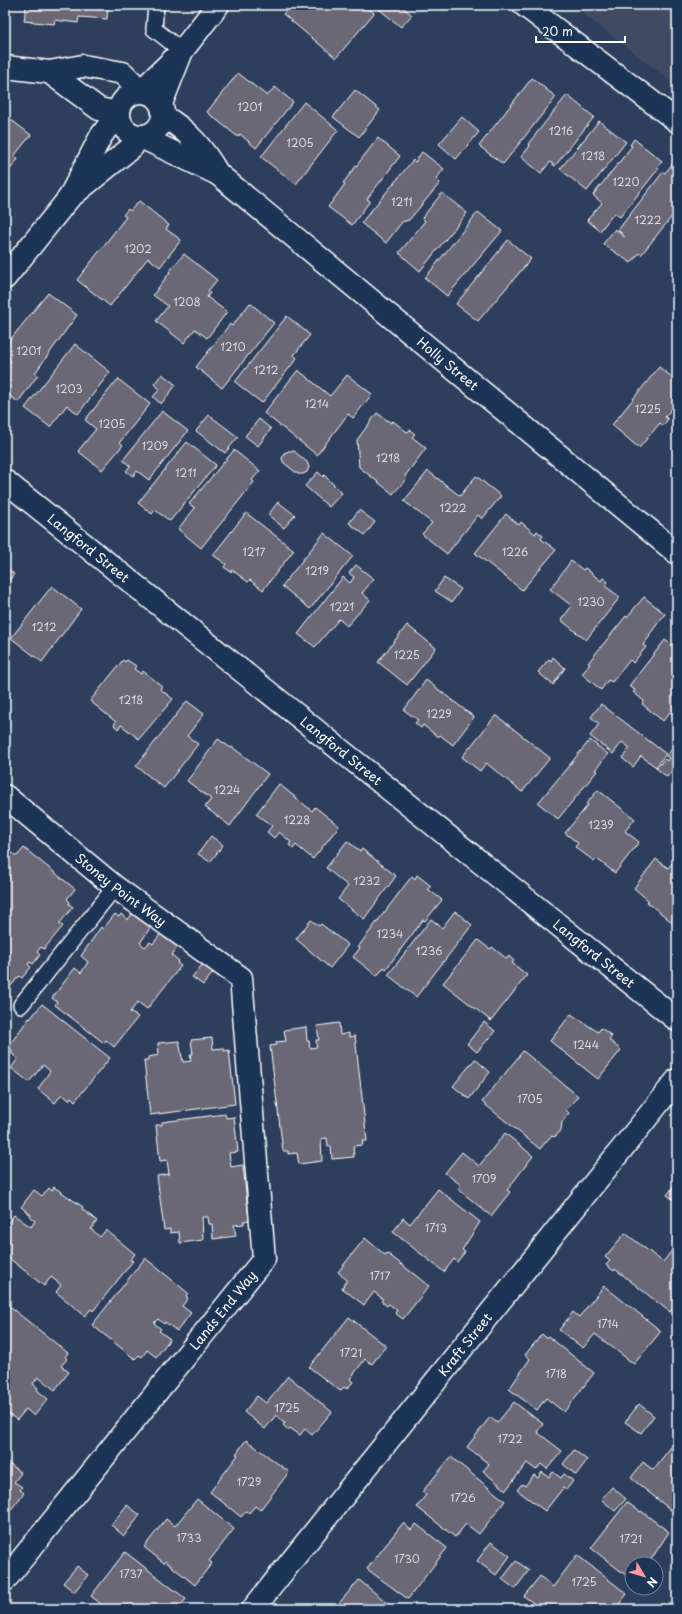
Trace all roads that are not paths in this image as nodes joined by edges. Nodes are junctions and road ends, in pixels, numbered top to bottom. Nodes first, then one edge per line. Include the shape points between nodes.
1 (156, 5) edge
2 (218, 5) edge
3 (524, 5) edge
4 (182, 50) junction
5 (5, 67) edge
6 (49, 72) junction
7 (141, 91) junction
8 (162, 110) junction
9 (118, 113) junction
10 (677, 121) edge
11 (139, 136) junction
12 (218, 174) junction
13 (69, 198) junction
14 (5, 278) edge
15 (5, 481) edge
16 (677, 553) edge
17 (5, 796) edge
18 (115, 887) junction
19 (241, 978) joint
20 (21, 1005) dead end
21 (677, 1020) edge
22 (677, 1080) edge
23 (5, 1580) edge
24 (253, 1609) edge

1 - 4 lane via 154,29
2 - 4 street
3 - 10 street
4 - 7 street
4 - 8 street
5 - 6 street
6 - 7 street via 83,66 123,73
6 - 9 street via 98,109
7 - 8 street via 153,94
7 - 9 street via 128,95 121,102
8 - 11 street via 159,128 150,135
8 - 12 street, Holly Street via 202,149
9 - 11 street via 121,124 128,132
9 - 13 street via 101,136
11 - 12 street, Holly Street
11 - 13 street via 132,147
12 - 16 street, Holly Street
13 - 14 street
15 - 21 street, Langford Street
17 - 18 street, Stoney Point Way
18 - 19 street, Stoney Point Way
18 - 20 lane
19 - 23 street, Lands End Way via 264,1259
22 - 24 street, Kraft Street

